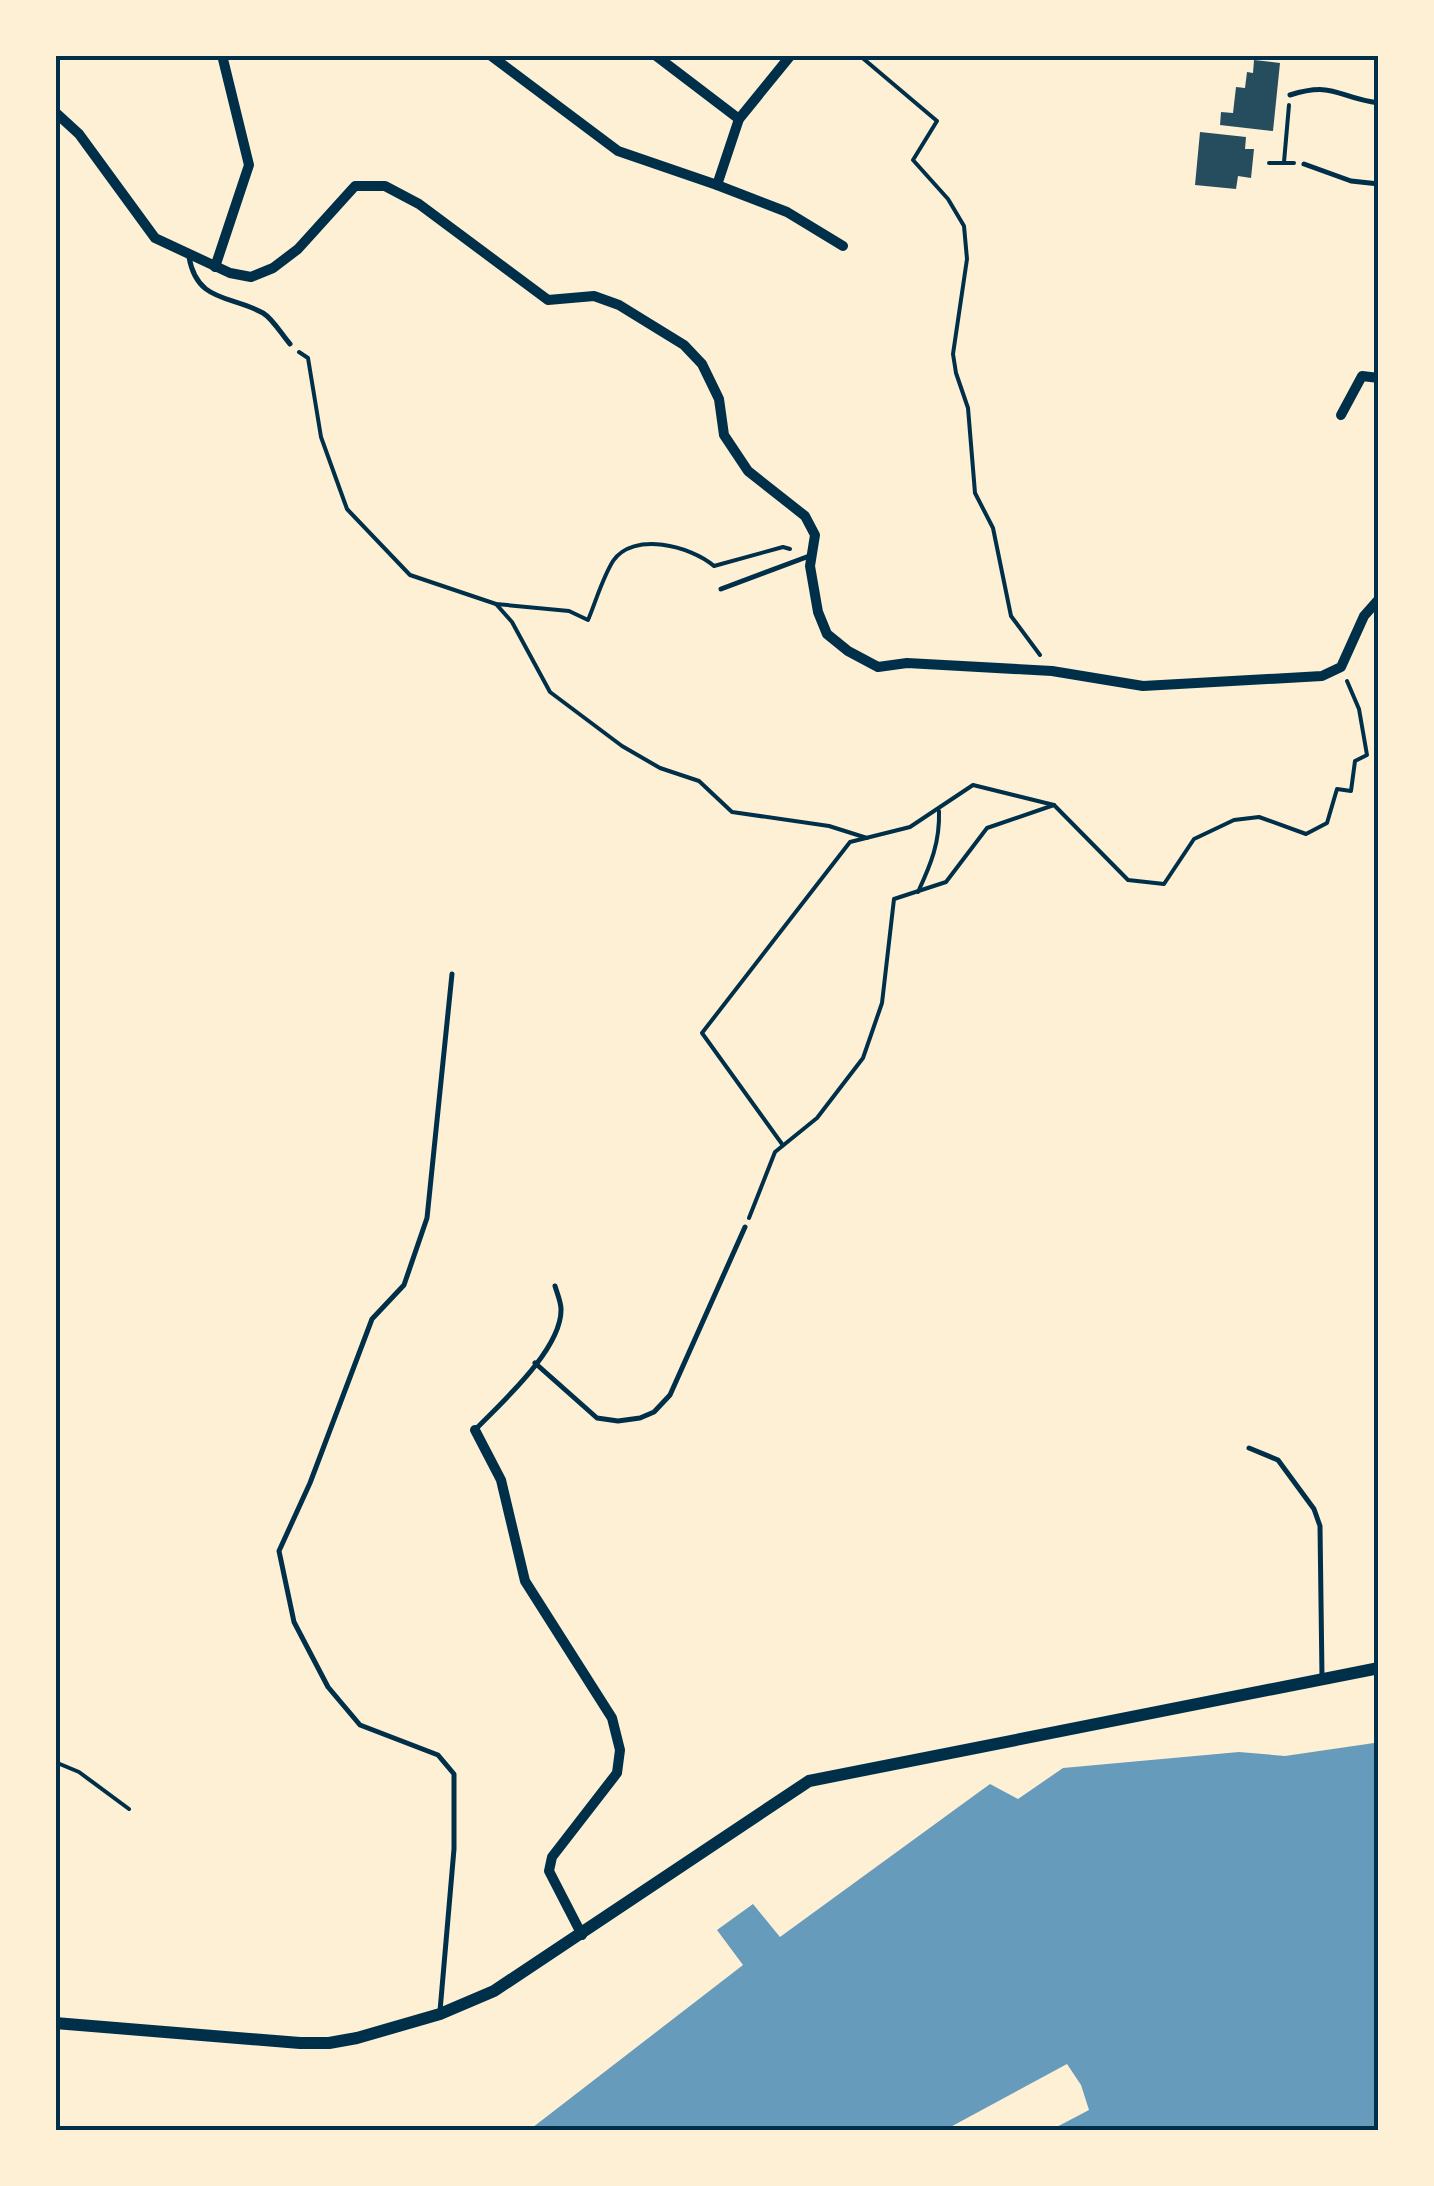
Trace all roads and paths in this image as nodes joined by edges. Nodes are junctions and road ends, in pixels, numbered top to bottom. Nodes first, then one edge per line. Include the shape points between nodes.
1 (222, 55) edge
2 (490, 55) edge
3 (655, 55) edge
4 (791, 55) edge
5 (859, 55) edge
6 (1290, 95) joint
7 (1379, 103) edge
8 (55, 112) edge
9 (739, 119) junction
10 (1284, 162) junction
11 (1269, 163) dead end
12 (1304, 164) joint
13 (1379, 184) edge
14 (717, 185) junction
15 (843, 246) dead end
16 (188, 254) junction
17 (215, 267) junction
18 (290, 344) joint
19 (1379, 378) edge
20 (1341, 415) dead end
21 (812, 556) junction
22 (721, 590) dead end
23 (1379, 599) edge
24 (496, 604) junction
25 (1341, 666) junction
26 (1052, 672) junction
27 (1054, 805) junction
28 (938, 808) junction
29 (867, 838) junction
30 (918, 892) junction
31 (452, 974) dead end
32 (783, 1146) junction
33 (745, 1227) joint
34 (556, 1286) dead end
35 (535, 1362) junction
36 (475, 1430) joint
37 (1248, 1448) dead end
38 (1379, 1668) edge
39 (1322, 1680) junction
40 (55, 1762) edge
41 (129, 1809) dead end
42 (582, 1935) junction
43 (440, 2014) junction
44 (55, 2023) edge

1 - 17 street via 249,165
2 - 14 street via 618,150
3 - 9 street
4 - 9 street
5 - 26 path via 937,121 913,160 964,226 967,259 953,354 968,408 975,493 997,544 1012,616
6 - 7 lane via 1316,87
6 - 10 path
8 - 16 street via 79,134 155,238
9 - 14 street
10 - 11 path
10 - 12 path
12 - 13 lane
14 - 15 street via 787,212
16 - 17 street
16 - 18 lane via 192,274 206,289 265,314
17 - 21 street via 252,277 272,268 354,186 385,186 548,300 606,300 684,346 720,399 724,435 748,471 806,516 814,535
18 - 24 path via 308,358 322,437 347,509 410,576
19 - 20 street via 1362,376
21 - 22 lane
21 - 24 path via 783,547 714,566 680,547 644,543 615,557 588,620 568,610
21 - 26 street via 827,634 878,667
23 - 25 street
24 - 29 path via 550,692 622,746 699,782 732,812
25 - 26 street via 1322,676 1143,686
25 - 27 path via 1359,709 1367,755 1355,761 1350,791 1337,789 1326,823 1306,834 1260,817 1234,820 1194,839 1164,884 1128,880
27 - 28 path via 973,785
27 - 30 path via 987,828 946,882
28 - 29 path via 910,827
28 - 30 path via 940,836
29 - 32 path via 850,842 702,1033
30 - 32 path via 894,899 882,1003 864,1058 817,1118
31 - 43 lane via 427,1218 404,1285 372,1319 279,1551 294,1622 328,1687 360,1725 438,1755 454,1774
32 - 33 path via 774,1152
33 - 35 lane via 670,1396 654,1412 618,1421 598,1418
34 - 35 lane via 562,1311
35 - 36 lane
36 - 42 street via 501,1480 525,1581 612,1718 620,1750 617,1774 552,1857 549,1871
37 - 39 lane via 1278,1460 1320,1526
38 - 39 street
39 - 42 street via 809,1780
40 - 41 path
42 - 43 street via 515,1980
43 - 44 street via 329,2043

